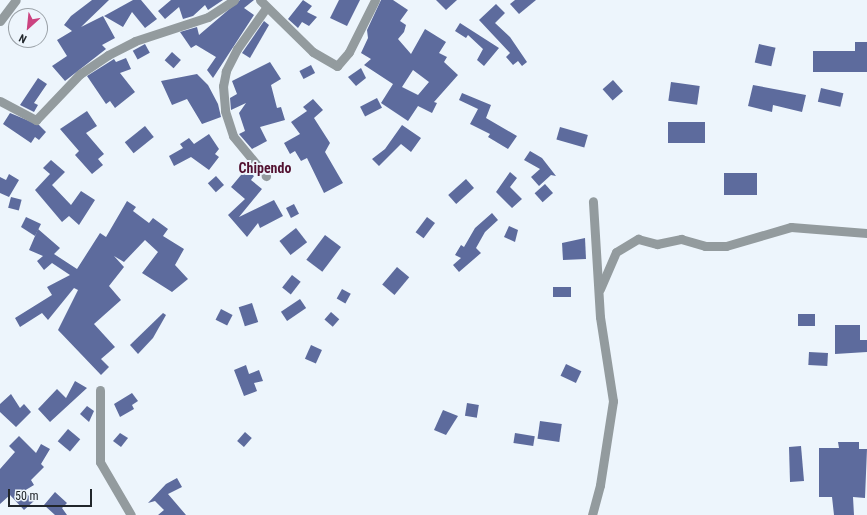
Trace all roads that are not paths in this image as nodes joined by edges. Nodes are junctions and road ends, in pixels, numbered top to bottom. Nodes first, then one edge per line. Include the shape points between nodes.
1 (16, 0) edge
2 (234, 0) edge
3 (374, 0) edge
4 (263, 4) edge
5 (0, 21) edge
6 (0, 101) edge
7 (266, 176) dead end
8 (593, 201) dead end
9 (867, 233) edge
10 (599, 292) junction
11 (100, 390) dead end
12 (131, 515) edge
13 (592, 515) edge

1 - 5 street
2 - 6 street via 208,17 135,41 108,55 80,74 36,120
3 - 4 street via 349,52 337,66 313,52
4 - 7 street via 226,71 223,86 225,111 234,136
8 - 10 street
9 - 10 street via 791,227 726,246 705,246 681,239 657,244 638,239 616,252
10 - 13 street via 613,400 600,485
11 - 12 street via 100,462

